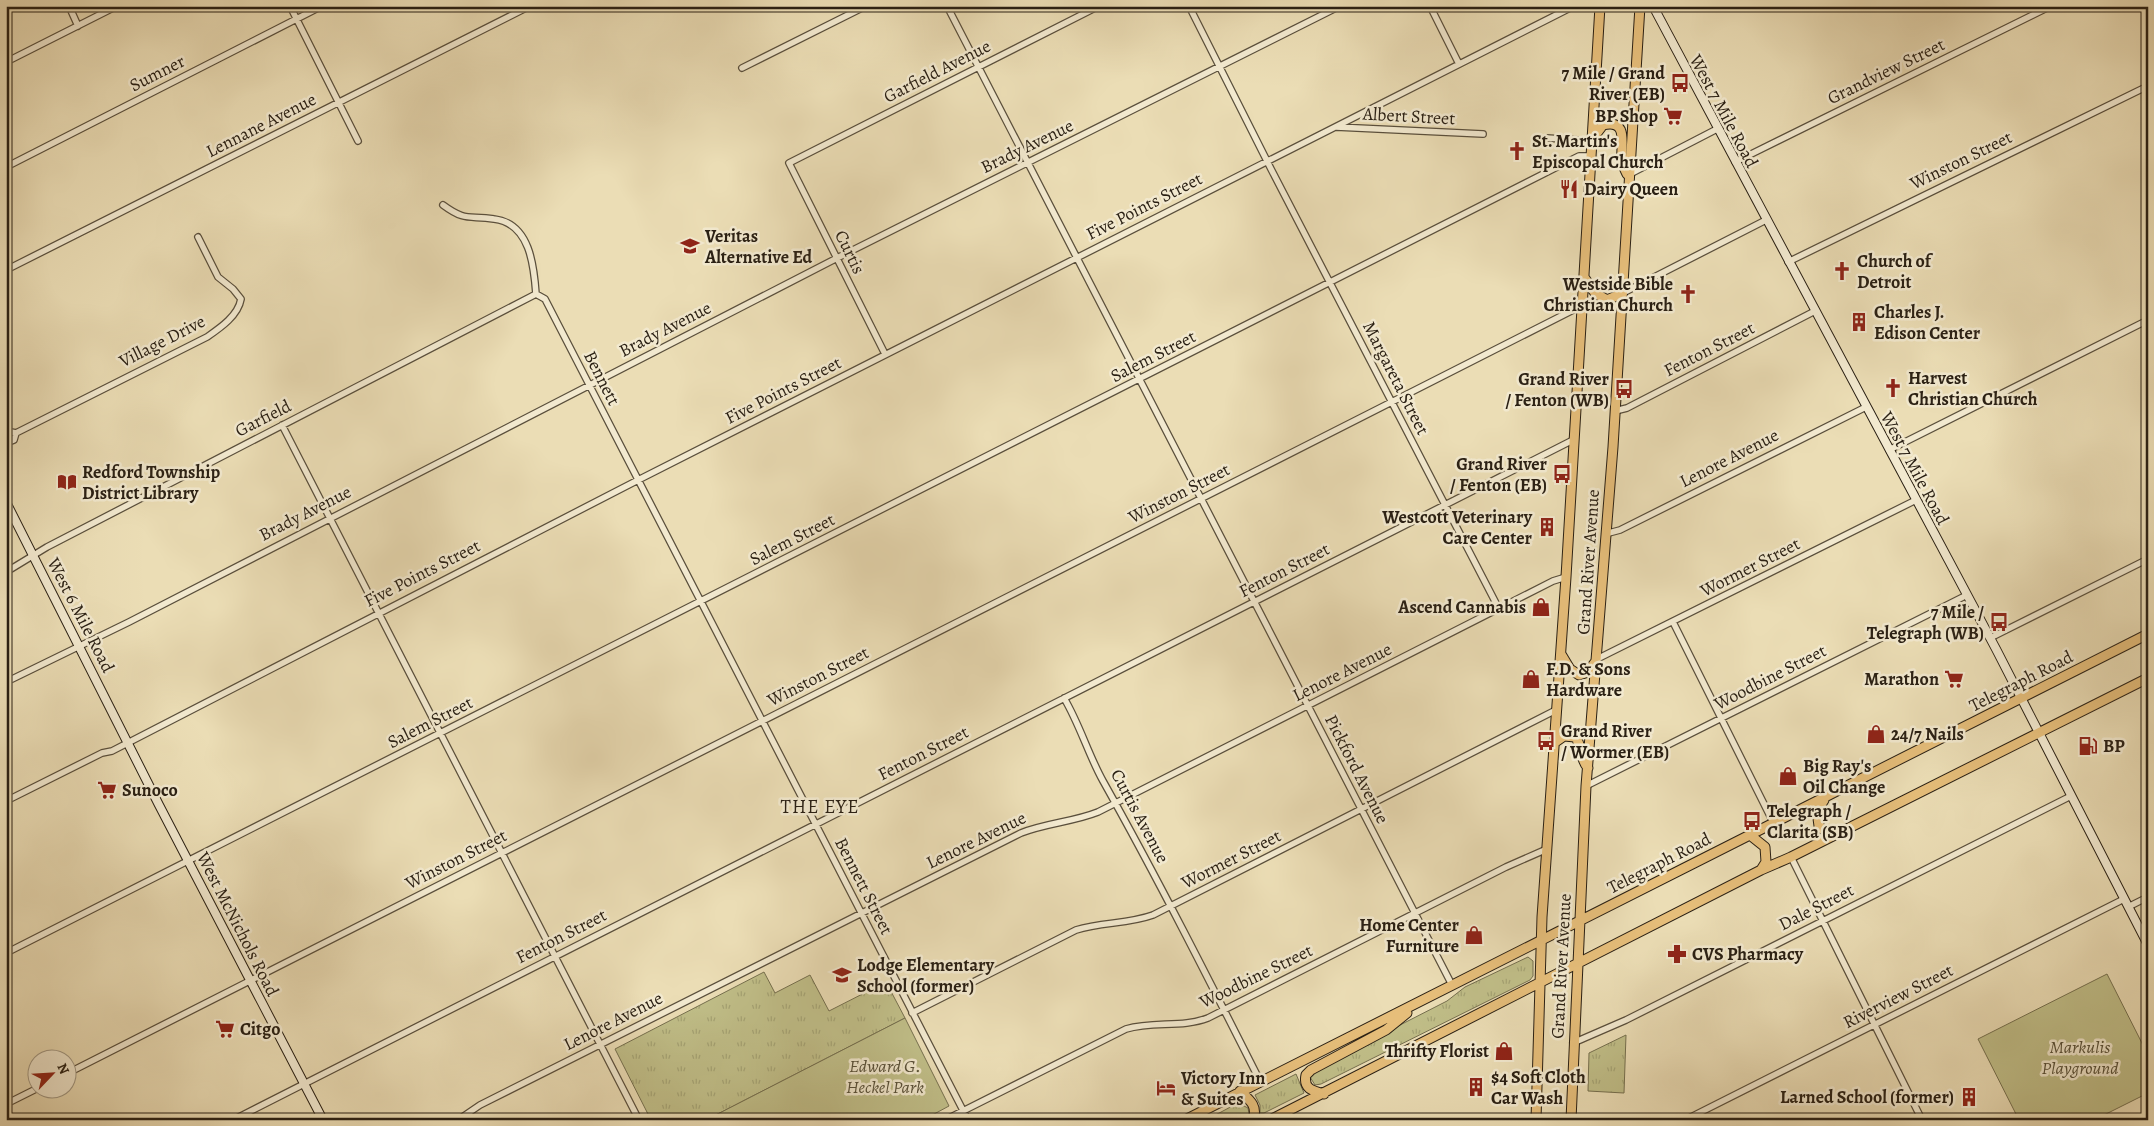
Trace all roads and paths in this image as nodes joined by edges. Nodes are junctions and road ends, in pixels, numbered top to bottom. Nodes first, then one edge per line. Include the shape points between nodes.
1 (69, 6) edge
2 (117, 6) edge
3 (290, 6) edge
4 (322, 6) edge
5 (530, 6) edge
6 (866, 6) edge
7 (947, 6) edge
8 (1099, 6) edge
9 (1189, 6) edge
10 (1340, 6) edge
11 (1430, 6) edge
12 (1574, 6) edge
13 (1600, 6) edge
14 (1640, 6) edge
15 (1653, 6) edge
16 (2051, 6) edge
17 (296, 19) junction
18 (78, 26) junction
19 (6, 62) edge
20 (1459, 64) junction
21 (978, 67) junction
22 (1220, 67) junction
23 (742, 68) dead end
24 (2148, 86) edge
25 (338, 102) junction
26 (1334, 127) junction
27 (1717, 129) junction
28 (1483, 134) dead end
29 (1547, 138) dead end
30 (358, 141) dead end
31 (1592, 141) junction
32 (1592, 156) junction
33 (1266, 161) junction
34 (1027, 162) junction
35 (1735, 162) junction
36 (789, 163) joint
37 (6, 166) edge
38 (1628, 175) junction
39 (443, 205) dead end
40 (1766, 220) junction
41 (198, 237) dead end
42 (836, 258) junction
43 (1076, 258) junction
44 (1788, 262) junction
45 (6, 270) edge
46 (1584, 277) junction
47 (1329, 283) junction
48 (536, 294) junction
49 (1621, 294) junction
50 (1582, 306) junction
51 (1815, 312) junction
52 (2148, 320) edge
53 (885, 354) junction
54 (1138, 380) junction
55 (589, 385) junction
56 (1391, 402) junction
57 (1866, 407) junction
58 (1615, 411) junction
59 (282, 426) junction
60 (6, 431) edge
61 (16, 433) junction
62 (1573, 440) junction
63 (6, 443) edge
64 (1889, 450) junction
65 (637, 480) junction
66 (1200, 499) junction
67 (1916, 500) junction
68 (6, 502) edge
69 (1445, 506) junction
70 (329, 517) junction
71 (1605, 534) junction
72 (34, 557) junction
73 (2148, 559) edge
74 (6, 572) edge
75 (1566, 577) junction
76 (1967, 595) junction
77 (701, 601) junction
78 (1254, 602) junction
79 (1499, 609) junction
80 (378, 613) junction
81 (1673, 622) junction
82 (2148, 634) edge
83 (1990, 638) junction
84 (80, 646) junction
85 (1560, 654) junction
86 (1597, 659) junction
87 (2148, 678) edge
88 (6, 682) edge
89 (1064, 698) junction
90 (2022, 698) junction
91 (1308, 706) junction
92 (1556, 710) junction
93 (1721, 718) junction
94 (762, 721) junction
95 (2039, 732) junction
96 (440, 734) junction
97 (128, 742) junction
98 (1554, 743) junction
99 (1588, 768) junction
100 (1586, 786) junction
101 (2071, 796) junction
102 (1825, 798) junction
103 (6, 801) edge
104 (1117, 803) junction
105 (1361, 809) junction
106 (1774, 824) junction
107 (815, 825) junction
108 (1839, 832) junction
109 (1750, 835) junction
110 (1547, 848) junction
111 (501, 853) junction
112 (1791, 857) junction
113 (189, 861) junction
114 (1761, 870) junction
115 (2148, 897) edge
116 (2124, 899) junction
117 (1170, 907) junction
118 (2128, 908) junction
119 (861, 913) junction
120 (1415, 913) junction
121 (1579, 921) junction
122 (1822, 921) junction
123 (1542, 939) junction
124 (2148, 946) edge
125 (6, 953) edge
126 (555, 956) junction
127 (1577, 965) junction
128 (251, 980) junction
129 (1540, 983) junction
130 (1452, 985) junction
131 (1423, 1000) junction
132 (1224, 1010) junction
133 (912, 1013) junction
134 (1874, 1025) junction
135 (1573, 1043) junction
136 (600, 1045) junction
137 (78, 1068) edge
138 (1260, 1081) junction
139 (305, 1084) junction
140 (1240, 1091) junction
141 (28, 1093) edge
142 (1324, 1094) junction
143 (6, 1104) edge
144 (963, 1111) junction
145 (233, 1120) edge
146 (323, 1120) edge
147 (458, 1120) edge
148 (639, 1120) edge
149 (945, 1120) edge
150 (968, 1120) edge
151 (1185, 1120) edge
152 (1253, 1120) edge
153 (1270, 1120) edge
154 (1536, 1120) edge
155 (1571, 1120) edge
156 (1685, 1120) edge
157 (1922, 1120) edge

1 - 18 street
2 - 18 street
3 - 17 street
4 - 17 street, Sumner
5 - 25 street, Lennane Avenue
6 - 23 street
7 - 21 street, Pickford Avenue
8 - 21 street, Garfield Avenue
9 - 22 street, Margareta Street
10 - 22 street, Brady Avenue
11 - 20 street
12 - 20 street, Five Points Street
13 - 31 main road, Grand River Avenue
14 - 38 main road, Grand River Avenue
15 - 27 main road, West 7 Mile Road
16 - 35 street, Grandview Street
17 - 25 street
17 - 37 street, Sumner
18 - 19 street
20 - 26 street, Five Points Street
21 - 34 street, Pickford Avenue
21 - 36 street, Garfield Avenue
22 - 33 street, Margareta Street
22 - 34 street, Brady Avenue
24 - 44 street, Winston Street
25 - 30 street
25 - 45 street, Lennane Avenue
26 - 28 street, Albert Street
26 - 33 street, Five Points Street
27 - 35 main road, West 7 Mile Road
27 - 38 street
29 - 31 street
31 - 32 main road, Grand River Avenue
31 - 38 main road via 1603,125 1612,123 1618,126 1623,137 1622,163
32 - 46 main road, Grand River Avenue
32 - 47 street, Salem Street via 1579,156
33 - 43 street, Five Points Street
33 - 47 street, Margareta Street
34 - 42 street, Brady Avenue
34 - 43 street, Pickford Avenue
35 - 40 main road, West 7 Mile Road
36 - 42 street, Curtis
38 - 49 main road, Grand River Avenue
39 - 48 street via 464,218 496,219 517,230 528,247
40 - 44 main road, West 7 Mile Road
40 - 49 street
41 - 61 street, Village Drive via 218,277 234,289 241,300 240,306 223,326
42 - 53 street, Curtis
42 - 55 street, Brady Avenue
43 - 53 street, Five Points Street
43 - 54 street, Pickford Avenue
44 - 51 main road, West 7 Mile Road
46 - 49 main road via 1600,297 1607,300
46 - 50 main road, Grand River Avenue
47 - 54 street, Salem Street
47 - 56 street, Margareta Street
48 - 55 street, Bennett via 545,299
48 - 59 street, Garfield
49 - 58 main road, Grand River Avenue
50 - 56 street, Winston Street
50 - 62 main road, Grand River Avenue
51 - 57 main road, West 7 Mile Road
51 - 58 street, Fenton Street via 1627,408
52 - 64 street
53 - 65 street, Five Points Street
54 - 66 street, Pickford Avenue
54 - 77 street, Salem Street
55 - 65 street, Bennett
55 - 70 street, Brady Avenue
56 - 66 street, Winston Street
56 - 69 street, Margareta Street
57 - 64 main road, West 7 Mile Road
57 - 71 street, Lenore Avenue via 1620,530
58 - 71 main road, Grand River Avenue
59 - 70 street
59 - 72 street, Garfield via 47,547
60 - 61 street
61 - 63 street, Village Drive via 14,440
62 - 69 street, Fenton Street
62 - 75 main road, Grand River Avenue
64 - 67 main road, West 7 Mile Road
65 - 77 street, Bennett Street
65 - 80 street, Five Points Street
66 - 78 street, Pickford Avenue
66 - 94 street, Winston Street
67 - 76 main road, West 7 Mile Road
67 - 81 street, Wormer Street
68 - 72 main road, West 6 Mile Road
69 - 78 street, Fenton Street
69 - 79 street, Margareta Street
70 - 80 street
70 - 84 street, Brady Avenue
71 - 86 main road, Grand River Avenue
72 - 74 street, Garfield
72 - 84 main road, West 6 Mile Road
73 - 83 street
75 - 79 street, Lenore Avenue
75 - 85 main road, Grand River Avenue
76 - 83 main road, West 7 Mile Road
76 - 93 street, Woodbine Street
77 - 94 street, Bennett Street
77 - 96 street, Salem Street
78 - 89 street, Fenton Street
78 - 91 street, Pickford Avenue
79 - 91 street, Lenore Avenue
80 - 96 street
80 - 97 street, Five Points Street
81 - 86 street, Wormer Street
81 - 93 street
82 - 90 main road, Telegraph Road
83 - 90 main road, West 7 Mile Road
84 - 88 street, Brady Avenue
84 - 97 main road, West 6 Mile Road
85 - 86 main road via 1570,669 1579,675 1588,672
85 - 92 main road, Grand River Avenue
86 - 99 main road, Grand River Avenue
87 - 95 main road
89 - 104 street, Curtis Avenue via 1097,769
89 - 107 street, Fenton Street
90 - 95 main road, West 7 Mile Road
90 - 102 main road, Telegraph Road
91 - 104 street, Lenore Avenue
91 - 105 street, Pickford Avenue
92 - 98 main road, Grand River Avenue
92 - 105 street, Wormer Street
93 - 100 street, Woodbine Street
93 - 106 street
94 - 107 street, Bennett Street
94 - 111 street, Winston Street
95 - 101 main road, West 7 Mile Road
95 - 108 main road
96 - 111 street
96 - 113 street, Salem Street
97 - 103 street, Five Points Street
97 - 113 main road, West McNichols Road
98 - 99 main road via 1564,736 1575,736 1582,761
98 - 110 main road, Grand River Avenue
99 - 100 main road, Grand River Avenue
100 - 121 main road, Grand River Avenue
101 - 116 main road, West 7 Mile Road
101 - 122 street, Dale Street
102 - 106 main road, Telegraph Road
102 - 108 main road via 1817,811 1819,826 1825,831
104 - 117 street, Curtis Avenue
104 - 119 street, Lenore Avenue via 1087,816 1020,833
105 - 117 street, Wormer Street
105 - 120 street, Pickford Avenue
106 - 109 main road, Telegraph Road
107 - 119 street, Bennett Street
107 - 126 street, Fenton Street
108 - 112 main road
109 - 114 main road via 1765,847 1766,862
109 - 121 main road, Telegraph Road
110 - 120 street, Woodbine Street
110 - 123 main road, Grand River Avenue
111 - 126 street
111 - 128 street, Winston Street
112 - 114 main road
112 - 122 street
113 - 125 street, Salem Street
113 - 128 main road, West McNichols Road
114 - 127 main road
115 - 118 street
116 - 118 main road, West 7 Mile Road
116 - 134 street, Riverview Street
117 - 132 street, Curtis Avenue
117 - 133 street, Wormer Street via 1141,920 1076,930
118 - 124 main road, West 7 Mile Road
119 - 133 street, Bennett Street
119 - 136 street, Lenore Avenue
120 - 130 street, Pickford Avenue
120 - 132 street, Woodbine Street
121 - 123 main road, Telegraph Road
121 - 127 main road, Grand River Avenue
122 - 134 street
122 - 135 street, Dale Street
123 - 129 main road, Grand River Avenue
123 - 130 main road, Telegraph Road
126 - 136 street
126 - 139 street, Fenton Street
127 - 129 main road
127 - 135 main road, Grand River Avenue
128 - 137 street, Winston Street
128 - 139 main road, West McNichols Road
129 - 142 main road
129 - 154 main road, Grand River Avenue
130 - 131 main road, Telegraph Road
131 - 138 main road, Telegraph Road
131 - 142 main road via 1386,1030 1310,1070 1306,1075 1306,1086
132 - 138 street, Curtis Avenue
132 - 144 street, Woodbine Street via 1194,1022 1150,1023 1126,1029
133 - 144 street, Bennett Street
134 - 156 street, Riverview Street
134 - 157 street
135 - 155 main road, Grand River Avenue
136 - 147 street, Lenore Avenue
136 - 148 street
138 - 140 main road, Telegraph Road
139 - 145 street, Fenton Street
139 - 146 main road, West McNichols Road
140 - 151 main road, Telegraph Road
140 - 152 main road via 1253,1103
141 - 143 street
142 - 153 main road
144 - 149 street, Woodbine Street
144 - 150 street, Bennett Street

